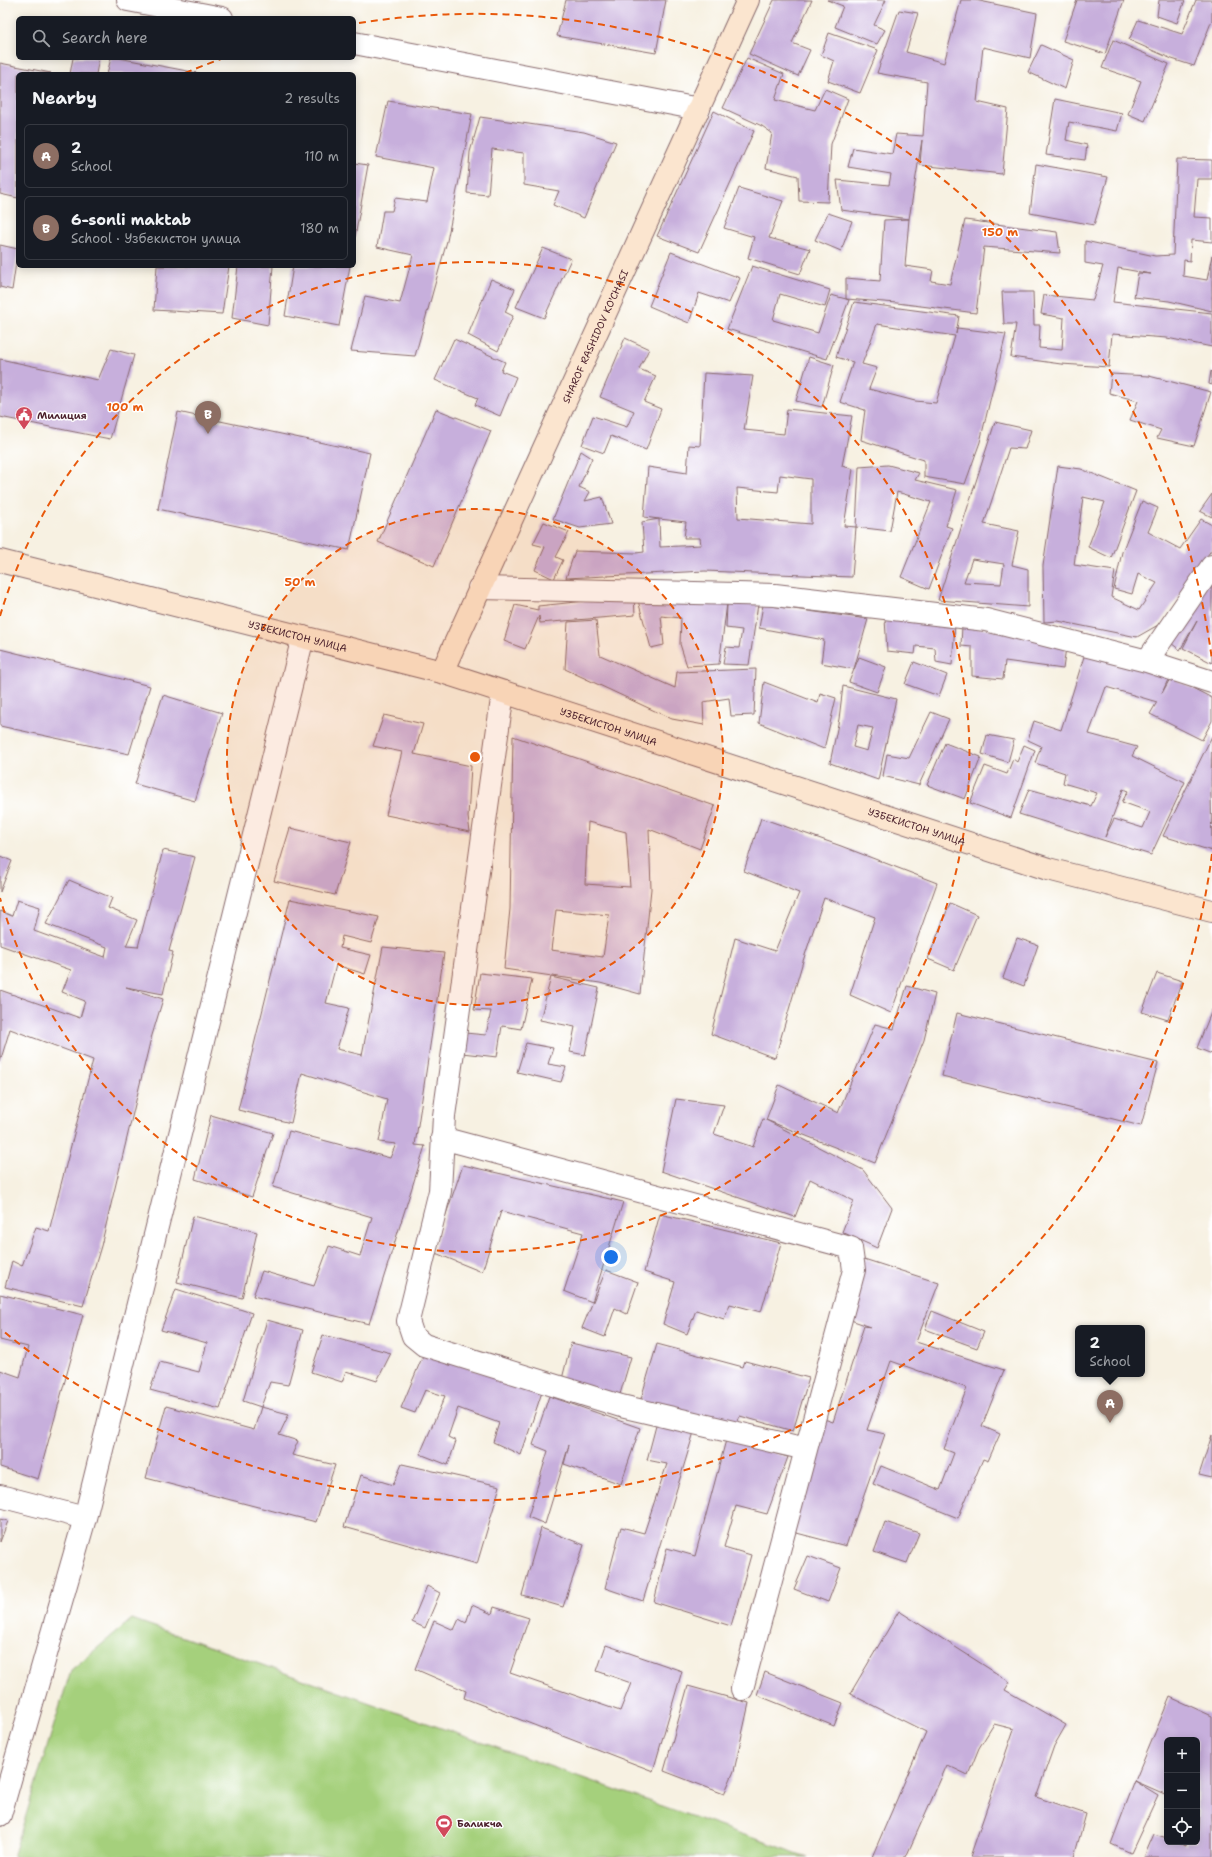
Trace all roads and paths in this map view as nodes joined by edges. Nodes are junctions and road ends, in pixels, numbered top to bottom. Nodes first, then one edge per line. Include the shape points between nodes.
1 (128, 0) edge
2 (748, 0) edge
3 (212, 16) edge
4 (356, 43) edge
5 (699, 109) junction
6 (0, 560) edge
7 (1212, 566) edge
8 (479, 588) junction
9 (303, 637) junction
10 (1147, 661) junction
11 (442, 672) junction
12 (1212, 682) edge
13 (504, 692) junction
14 (1212, 910) edge
15 (442, 1138) junction
16 (806, 1449) junction
17 (0, 1496) edge
18 (85, 1518) junction
19 (742, 1689) dead end
20 (0, 1815) edge

1 - 3 street
2 - 5 main road, SHAROF RASHIDOV KO'CHASI
4 - 5 street
5 - 8 main road, SHAROF RASHIDOV KO'CHASI
6 - 9 main road, УЗБЕКИСТОН УЛИЦА
7 - 10 street
8 - 10 street via 775,595 986,620
8 - 11 main road, SHAROF RASHIDOV KO'CHASI
9 - 11 main road, УЗБЕКИСТОН УЛИЦА
9 - 18 street
10 - 12 street
11 - 13 main road, УЗБЕКИСТОН УЛИЦА
13 - 14 main road, УЗБЕКИСТОН УЛИЦА via 1048,869
13 - 15 street
15 - 16 street via 440,1191 408,1320 414,1336 424,1345 621,1406
15 - 16 street via 851,1248 854,1270
16 - 19 street
17 - 18 street
18 - 20 street

